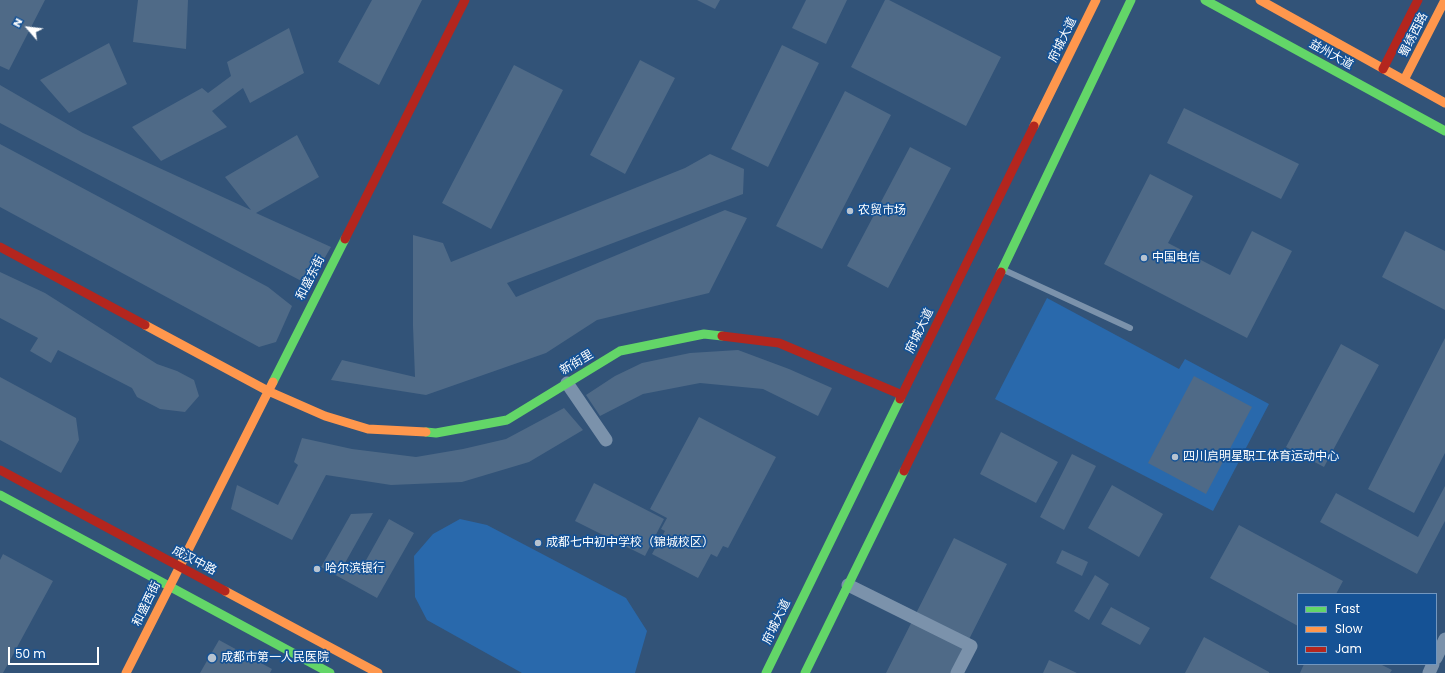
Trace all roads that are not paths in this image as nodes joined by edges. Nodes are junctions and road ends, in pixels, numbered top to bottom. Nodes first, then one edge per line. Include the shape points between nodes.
1 (465, 0) edge
2 (1096, 0) edge
3 (1131, 0) edge
4 (1205, 0) edge
5 (1260, 0) edge
6 (1418, 0) edge
7 (1445, 0) edge
8 (1383, 69) junction
9 (1404, 80) junction
10 (1445, 103) edge
11 (1445, 131) edge
12 (0, 247) edge
13 (1003, 269) junction
14 (1130, 328) dead end
15 (567, 383) junction
16 (268, 391) junction
17 (902, 395) junction
18 (606, 440) dead end
19 (0, 470) edge
20 (0, 495) edge
21 (180, 567) junction
22 (848, 585) junction
23 (169, 586) junction
24 (1445, 639) edge
25 (1437, 656) edge
26 (126, 673) edge
27 (330, 673) edge
28 (378, 673) edge
29 (766, 673) edge
30 (805, 673) edge
31 (957, 673) edge

1 - 16 main road, 和盛东街
2 - 17 main road, 府城大道
3 - 13 main road
4 - 11 main road, 益州大道
5 - 8 main road, 益州大道
6 - 8 main road, 蜀绣西路
7 - 9 main road, 蜀绣西路
8 - 9 main road, 益州大道
9 - 10 main road, 益州大道
12 - 16 main road, 新街里
13 - 14 lane
13 - 22 main road
15 - 16 main road, 新街里 via 507,420 436,433 368,429 325,416
15 - 17 main road, 新街里 via 620,352 704,334 779,342
15 - 18 street
16 - 21 main road, 和盛东街
17 - 29 main road, 府城大道
19 - 21 main road, 成汉中路
20 - 23 main road
21 - 23 main road, 和盛西街
21 - 28 main road, 成汉中路
22 - 30 main road
22 - 31 street via 971,646
23 - 26 main road, 和盛西街
23 - 27 main road
24 - 25 street

